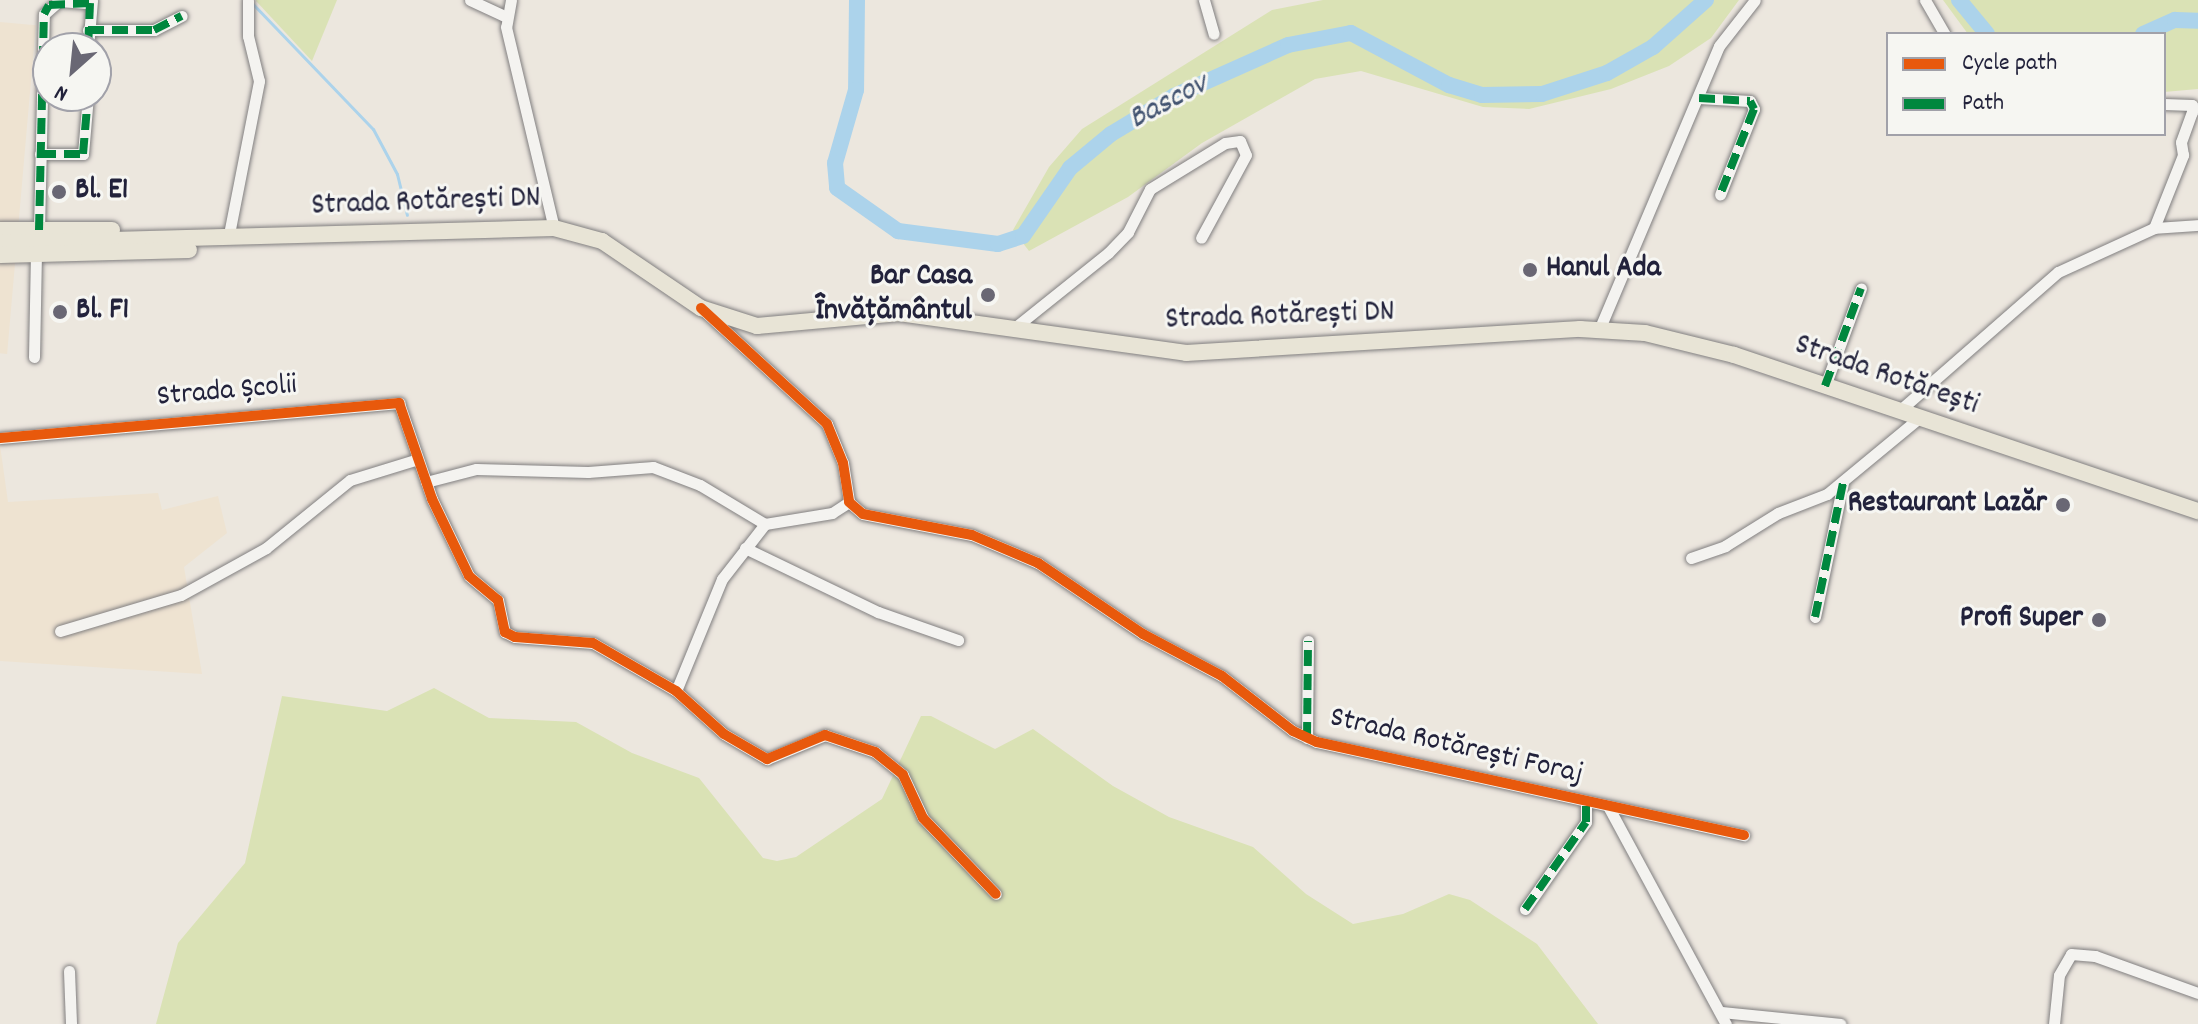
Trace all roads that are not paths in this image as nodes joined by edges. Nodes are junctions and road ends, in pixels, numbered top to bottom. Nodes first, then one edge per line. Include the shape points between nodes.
1 (248, 0) edge
2 (470, 0) edge
3 (511, 0) edge
4 (1204, 0) edge
5 (1755, 0) edge
6 (1925, 0) edge
7 (91, 2) edge
8 (182, 16) dead end
9 (505, 16) junction
10 (88, 30) joint
11 (1944, 32) edge
12 (1214, 34) dead end
13 (1699, 98) junction
14 (2166, 104) edge
15 (87, 112) edge
16 (40, 154) junction
17 (1720, 195) dead end
18 (2198, 225) edge
19 (554, 228) junction
20 (2154, 228) junction
21 (230, 229) junction
22 (0, 230) edge
23 (39, 230) junction
24 (293, 236) junction
25 (1201, 238) dead end
26 (0, 243) edge
27 (0, 255) edge
28 (36, 255) junction
29 (1861, 288) dead end
30 (701, 308) junction
31 (757, 326) junction
32 (1013, 329) junction
33 (1599, 330) junction
34 (1550, 331) joint
35 (740, 340) junction
36 (34, 357) dead end
37 (1825, 386) junction
38 (1899, 411) junction
39 (1919, 418) junction
40 (0, 438) edge
41 (415, 460) junction
42 (426, 482) junction
43 (1843, 483) junction
44 (849, 502) junction
45 (2198, 511) edge
46 (765, 524) junction
47 (745, 548) junction
48 (1691, 558) dead end
49 (1815, 617) dead end
50 (60, 631) dead end
51 (958, 640) dead end
52 (1308, 641) dead end
53 (676, 691) junction
54 (1307, 738) junction
55 (1586, 803) junction
56 (1609, 808) junction
57 (1744, 835) dead end
58 (996, 894) dead end
59 (1525, 909) dead end
60 (69, 971) dead end
61 (2198, 993) edge
62 (1724, 1018) edge
63 (71, 1024) edge
64 (1840, 1024) edge
65 (2054, 1024) edge

1 - 21 street via 248,36 259,81
2 - 9 street
3 - 9 street
4 - 12 street
5 - 13 street via 1719,46
6 - 11 street
7 - 10 street
7 - 16 street via 59,1 46,8
8 - 10 street via 154,30
9 - 19 street
13 - 17 street via 1750,101 1754,109
13 - 33 street
14 - 20 street via 2192,105 2192,112 2181,142 2183,155
15 - 16 street via 83,154
16 - 23 street
18 - 20 street
19 - 24 highway, Strada Rotărești DN
19 - 30 highway, Strada Rotărești DN via 615,248
20 - 38 street via 2058,272
21 - 23 highway
21 - 24 highway
22 - 23 highway
24 - 26 highway
24 - 28 highway via 233,248
25 - 32 street via 1246,155 1240,141 1225,143 1150,189 1128,232 1108,253
27 - 28 highway
28 - 36 street
29 - 37 street
30 - 31 highway, Strada Rotărești DN
30 - 35 street via 719,329
31 - 32 highway, Strada Rotărești DN via 899,313
31 - 35 street
32 - 34 highway, Strada Rotărești DN via 1186,353
33 - 34 highway, Strada Rotărești
33 - 37 highway, Strada Rotărești via 1672,337
35 - 44 street via 827,424 843,463
37 - 38 highway, Strada Rotărești
38 - 39 highway, Strada Rotărești
39 - 43 street
39 - 45 highway, Strada Rotărești
40 - 41 street, Strada Școlii via 393,402 403,407
41 - 42 street
41 - 50 street via 350,480 266,548 181,595
42 - 46 street via 476,469 588,472 653,467 700,485
42 - 53 street via 469,576 498,600 505,632 593,643
43 - 48 street via 1778,513 1725,546
43 - 49 street
44 - 46 street via 832,513
44 - 54 street, Strada Rotărești Foraj via 872,519 964,533 1038,563 1143,634 1222,676
46 - 47 street
47 - 51 street via 878,612
47 - 53 street via 710,602
52 - 54 street
53 - 58 street via 724,734 767,759 825,735 845,738 887,759 903,775 923,818
54 - 55 street, Strada Rotărești Foraj
55 - 56 street, Strada Rotărești Foraj
55 - 59 street via 1586,822
56 - 57 street, Strada Rotărești Foraj
56 - 62 street
60 - 63 street
61 - 65 street via 2095,956 2071,954 2059,975
62 - 64 street

